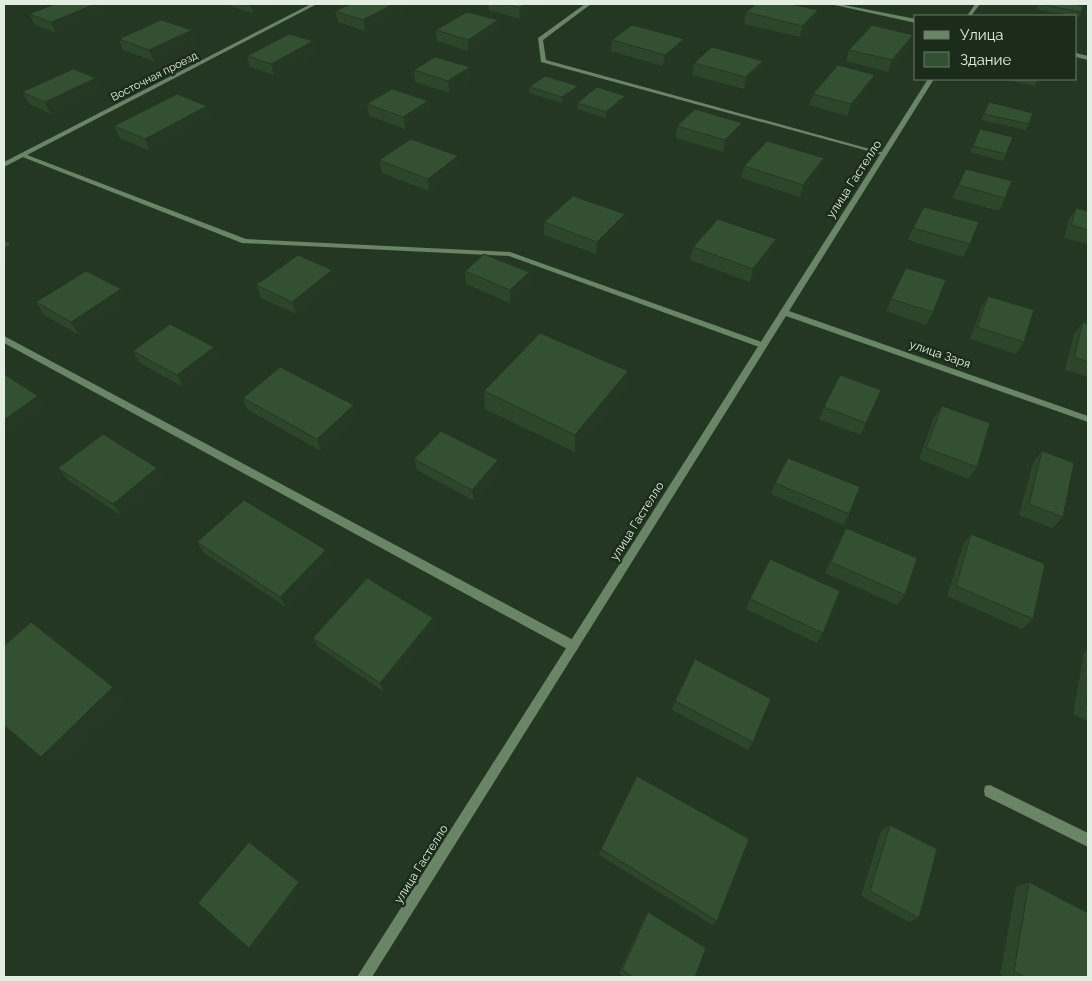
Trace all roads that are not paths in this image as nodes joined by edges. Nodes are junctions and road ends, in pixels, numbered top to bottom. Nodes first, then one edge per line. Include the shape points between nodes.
1 (314, 4) edge
2 (588, 4) edge
3 (833, 4) edge
4 (977, 4) edge
5 (970, 15) edge
6 (914, 21) edge
7 (930, 80) edge
8 (884, 154) junction
9 (22, 155) junction
10 (4, 165) edge
11 (783, 312) junction
12 (4, 339) edge
13 (762, 345) junction
14 (1088, 419) edge
15 (573, 646) junction
16 (990, 791) dead end
17 (1088, 840) edge
18 (364, 977) edge

1 - 9 street, Восточная проезд
2 - 8 street via 540,40 542,62
3 - 6 street
4 - 5 street
7 - 8 street, улица Гастелло
8 - 11 street, улица Гастелло
9 - 10 street, Восточная проезд
9 - 13 street via 244,241 510,254
11 - 13 street, улица Гастелло
11 - 14 street, улица Заря
12 - 15 street
13 - 15 street, улица Гастелло
15 - 18 street, улица Гастелло
16 - 17 street

